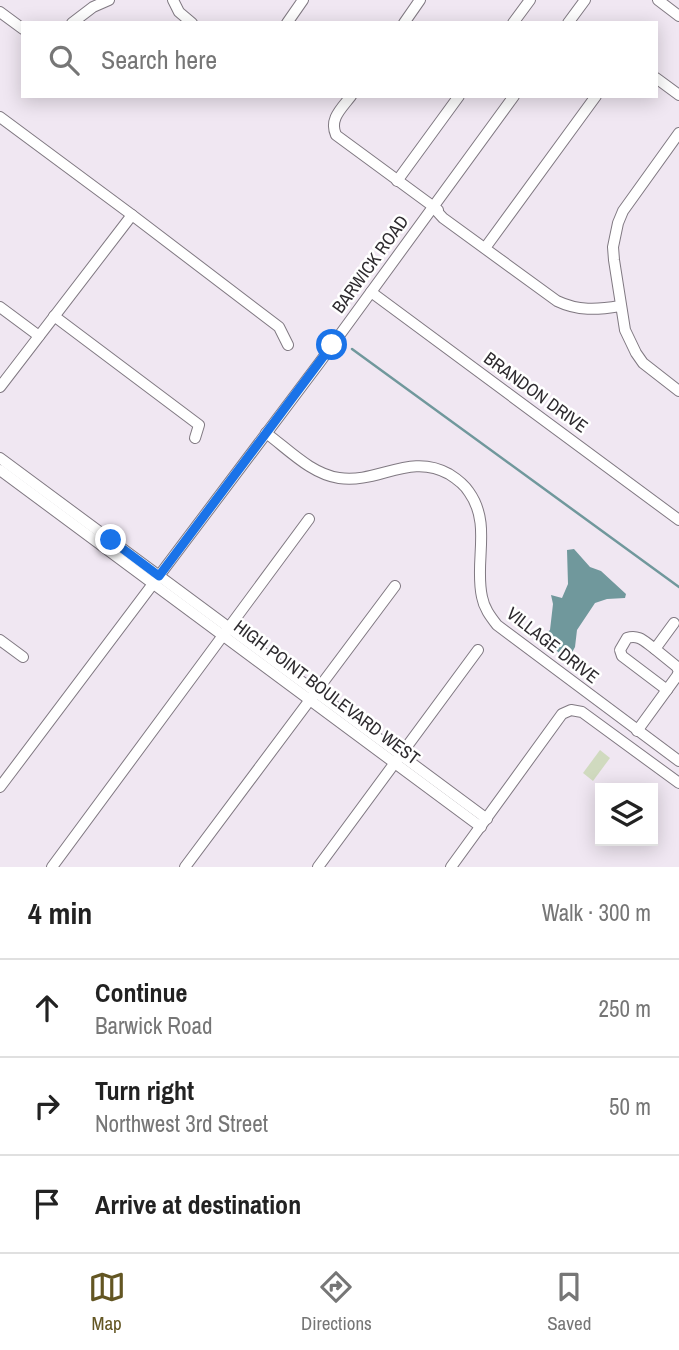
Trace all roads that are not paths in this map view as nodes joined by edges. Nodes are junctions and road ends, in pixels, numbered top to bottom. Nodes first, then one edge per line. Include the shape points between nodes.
1 (109, 0) edge
2 (173, 0) edge
3 (303, 0) edge
4 (420, 0) edge
5 (530, 0) edge
6 (584, 0) edge
7 (658, 0) edge
8 (0, 12) edge
9 (679, 16) edge
10 (75, 21) edge
11 (190, 21) edge
12 (288, 21) edge
13 (405, 21) edge
14 (514, 21) edge
15 (569, 21) edge
16 (21, 28) edge
17 (658, 79) edge
18 (679, 95) edge
19 (350, 98) edge
20 (458, 98) edge
21 (513, 98) edge
22 (595, 98) edge
23 (0, 117) edge
24 (679, 133) edge
25 (397, 181) junction
26 (433, 207) junction
27 (132, 215) junction
28 (485, 248) junction
29 (371, 292) junction
30 (621, 306) junction
31 (0, 307) edge
32 (54, 316) junction
33 (39, 336) junction
34 (288, 345) dead end
35 (0, 387) edge
36 (679, 391) edge
37 (266, 433) junction
38 (195, 438) dead end
39 (0, 458) edge
40 (0, 470) edge
41 (309, 519) dead end
42 (679, 520) edge
43 (155, 580) junction
44 (395, 586) dead end
45 (674, 623) dead end
46 (225, 632) junction
47 (0, 640) edge
48 (655, 649) junction
49 (478, 650) dead end
50 (23, 657) dead end
51 (667, 690) junction
52 (312, 696) junction
53 (637, 731) junction
54 (398, 759) junction
55 (679, 761) edge
56 (4, 772) edge
57 (679, 783) edge
58 (0, 787) edge
59 (484, 823) junction
60 (51, 867) edge
61 (185, 867) edge
62 (318, 867) edge
63 (451, 867) edge

1 - 10 street
2 - 11 street
3 - 12 street
4 - 13 street
5 - 14 street
6 - 15 street
7 - 9 street
8 - 16 street
17 - 18 street
19 - 25 street via 334,119 334,130
20 - 25 street
21 - 26 street, BARWICK ROAD
22 - 28 street
23 - 27 street
24 - 30 street via 618,223 613,247
25 - 26 street
26 - 28 street
26 - 29 street, BARWICK ROAD
27 - 32 street
27 - 34 street via 279,327
28 - 30 street via 566,305 587,310
29 - 37 street, BARWICK ROAD
29 - 42 street, BRANDON DRIVE
30 - 36 street via 636,353
31 - 33 street
32 - 33 street
32 - 38 street via 199,425
33 - 35 street
37 - 43 street, BARWICK ROAD
37 - 53 street, VILLAGE DRIVE via 330,476 351,478 424,466 454,477 468,489 480,514 480,586 490,617
39 - 43 street
40 - 43 street
41 - 46 street
43 - 46 street, HIGH POINT BOULEVARD WEST
43 - 56 street, BARWICK ROAD
44 - 52 street
45 - 48 street
46 - 52 street, HIGH POINT BOULEVARD WEST
46 - 60 street
47 - 50 street
48 - 51 street via 679,671
48 - 51 street via 633,636 620,650
49 - 54 street
51 - 53 street
52 - 54 street, HIGH POINT BOULEVARD WEST
52 - 61 street
53 - 55 street, VILLAGE DRIVE
54 - 59 street, HIGH POINT BOULEVARD WEST
54 - 62 street
56 - 58 street, BARWICK ROAD
57 - 59 street via 582,712 570,710 562,714
59 - 63 street

